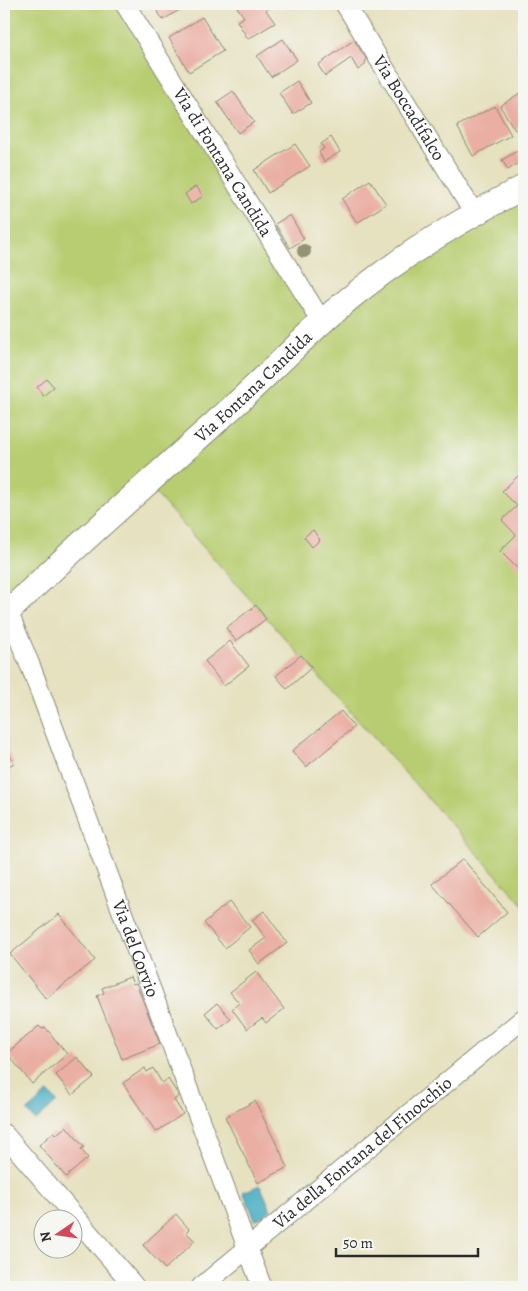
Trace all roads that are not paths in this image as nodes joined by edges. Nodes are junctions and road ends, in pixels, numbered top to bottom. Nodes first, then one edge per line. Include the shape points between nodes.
1 (124, 4) edge
2 (344, 4) edge
3 (524, 187) edge
4 (474, 213) junction
5 (322, 322) junction
6 (6, 614) edge
7 (524, 1018) edge
8 (4, 1134) edge
9 (247, 1249) junction
10 (135, 1287) edge
11 (201, 1287) edge
12 (262, 1287) edge

1 - 5 street, Via di Fontana Candida
2 - 4 street, Via Boccadifalco
3 - 4 main road, Via Fontana Candida
4 - 5 main road, Via Fontana Candida via 392,267
5 - 6 main road, Via Fontana Candida via 254,388 104,520
6 - 9 street, Via del Corvio via 35,676
7 - 9 street, Via della Fontana del Finocchio
8 - 10 street
9 - 11 street, Via della Fontana del Finocchio
9 - 12 street, Via del Corvio

